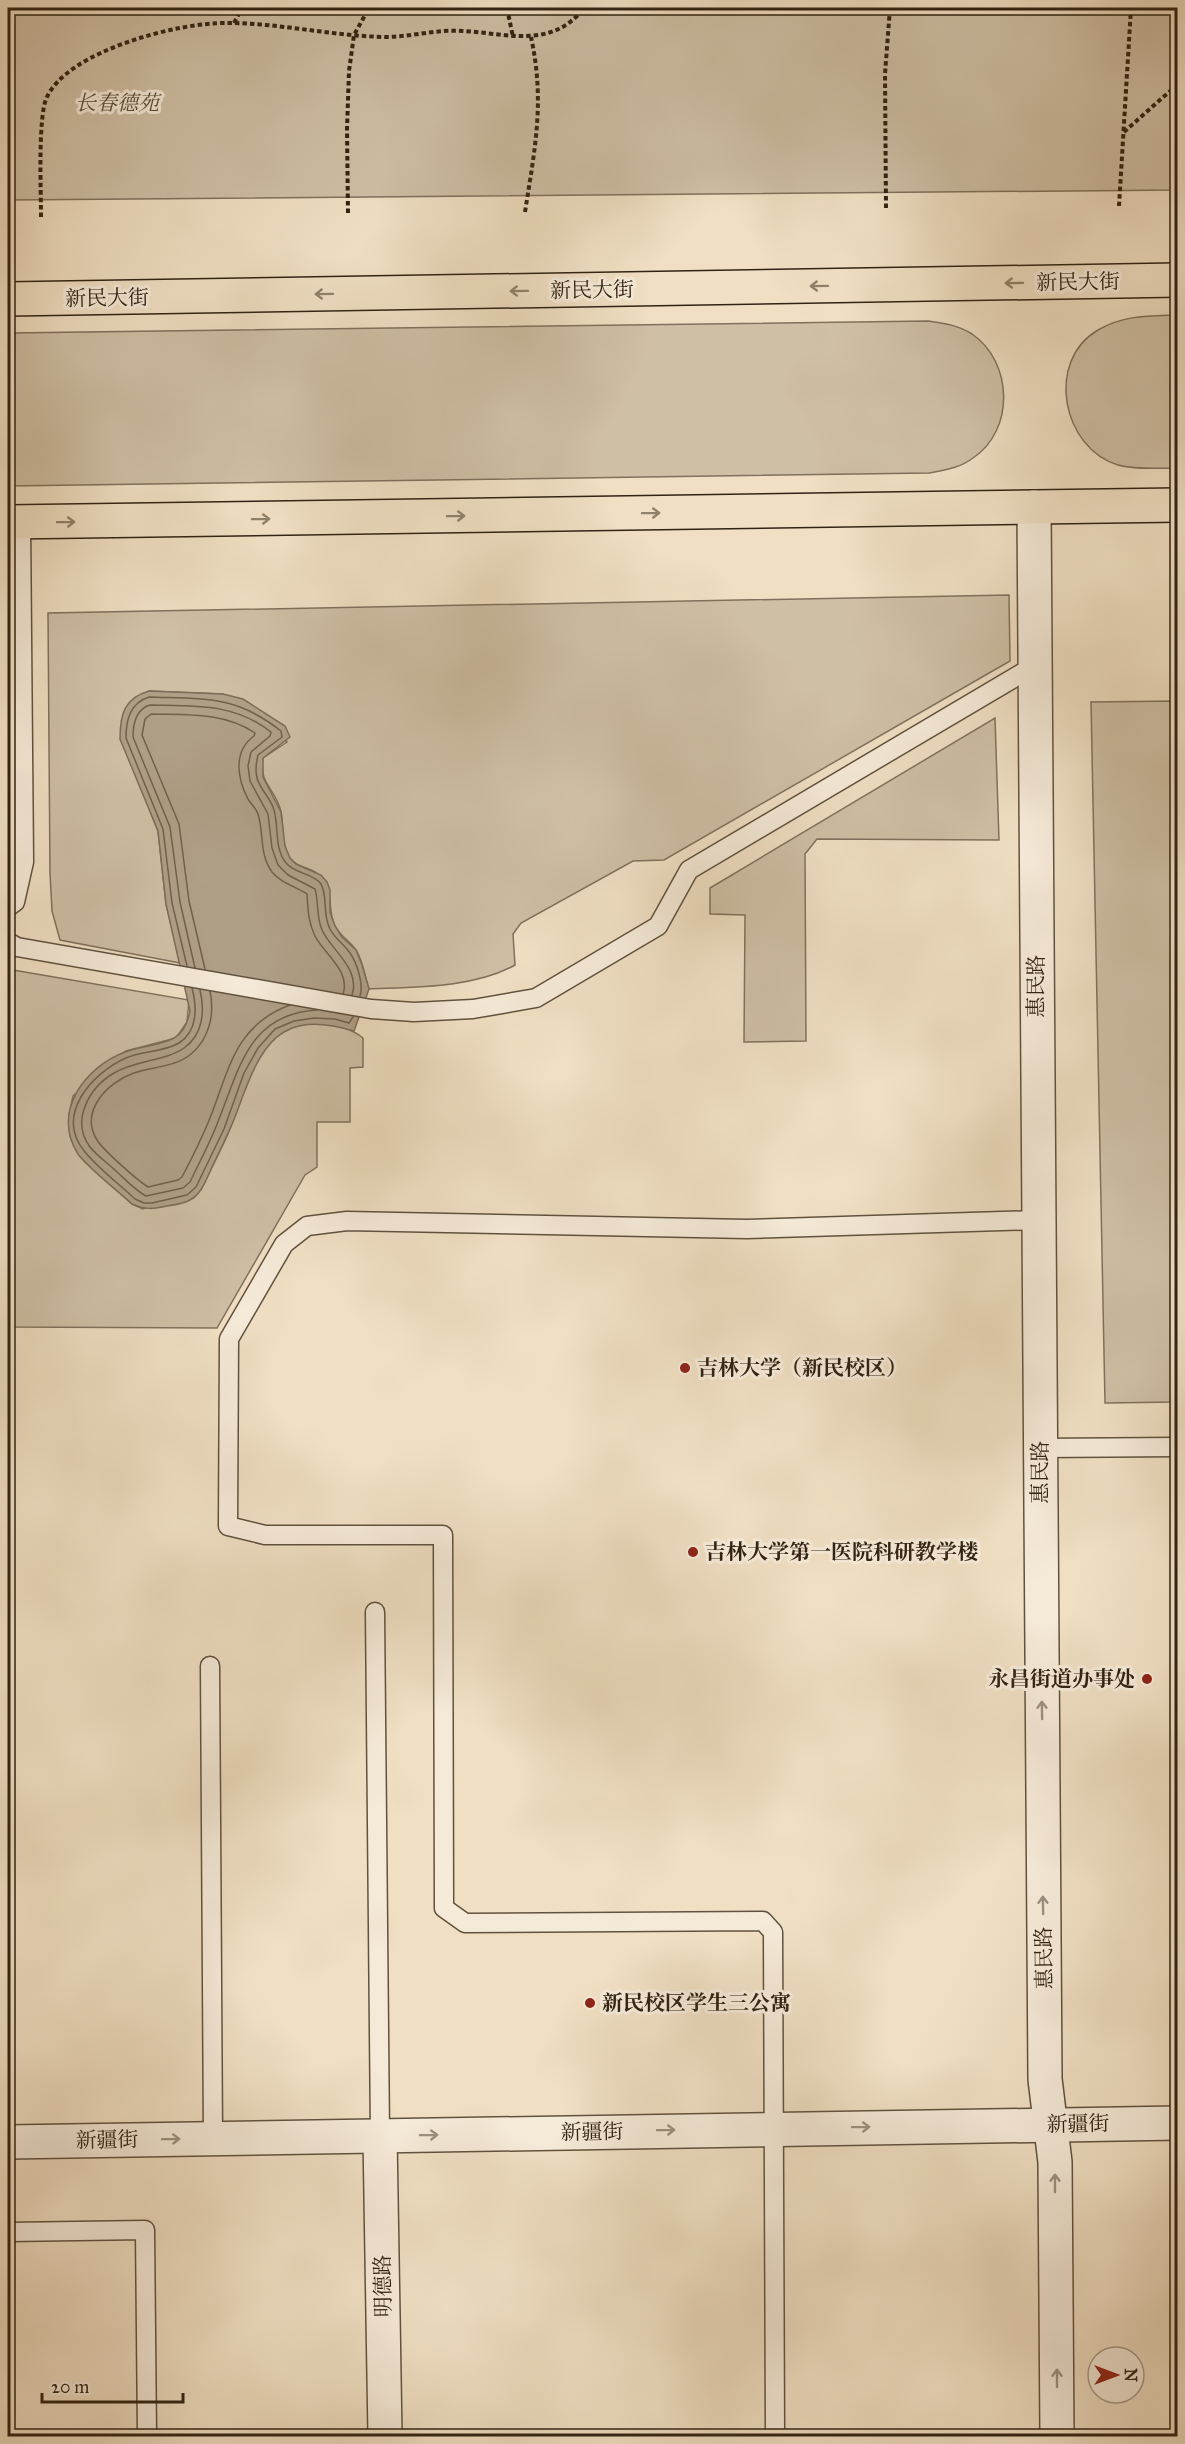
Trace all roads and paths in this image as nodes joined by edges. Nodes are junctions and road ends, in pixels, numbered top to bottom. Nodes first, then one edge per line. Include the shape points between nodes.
1 (242, 8) edge
2 (369, 8) edge
3 (507, 8) edge
4 (584, 8) edge
5 (890, 8) edge
6 (965, 8) edge
7 (1020, 8) edge
8 (1131, 8) edge
9 (234, 23) junction
10 (354, 35) junction
11 (513, 37) junction
12 (531, 37) junction
13 (1178, 84) edge
14 (1124, 133) junction
15 (1119, 206) dead end
16 (886, 208) dead end
17 (525, 212) dead end
18 (348, 213) dead end
19 (41, 217) dead end
20 (1178, 280) edge
21 (8, 300) edge
22 (1178, 505) edge
23 (1034, 507) junction
24 (14, 522) edge
25 (1034, 666) junction
26 (8, 908) edge
27 (8, 942) edge
28 (1038, 1220) junction
29 (1178, 1447) edge
30 (1040, 1448) junction
31 (375, 1612) dead end
32 (210, 1666) dead end
33 (1178, 2123) edge
34 (1051, 2125) junction
35 (776, 2128) junction
36 (380, 2136) junction
37 (213, 2138) junction
38 (8, 2142) edge
39 (8, 2232) edge
40 (147, 2436) edge
41 (385, 2436) edge
42 (775, 2436) edge
43 (1057, 2436) edge

1 - 9 path
2 - 10 path
3 - 11 path
4 - 12 path via 558,29
5 - 16 path via 885,74
6 - 7 path
8 - 14 path
9 - 10 path
9 - 19 path via 176,30 121,44 78,65 57,82 46,101 43,126
10 - 11 path via 387,37 462,31
10 - 18 path via 346,129
11 - 12 path
12 - 17 path via 538,70 539,110
13 - 14 path
14 - 15 path
20 -> 21 main road, 新民大街
22 - 23 main road
24 -> 23 main road
23 - 25 street, 惠民路
24 - 26 lane via 24,862 15,902
25 - 27 lane via 689,870 658,926 536,998 472,1009 371,1009 17,947
25 - 28 street, 惠民路
28 - 30 street, 惠民路
28 - 35 lane via 747,1229 346,1221 307,1226 284,1244 229,1339 228,1526 266,1535 443,1535 444,1908 465,1923 763,1921 773,1932
29 - 30 lane
34 -> 30 street, 惠民路 via 1045,2079
31 - 36 lane
32 - 37 lane
33 - 34 street, 新疆街
35 -> 34 street, 新疆街
43 -> 34 street, 惠民路 via 1055,2162
36 -> 35 street, 新疆街
35 - 42 lane via 772,2219
36 - 37 street, 新疆街
36 - 41 street, 明德路
38 -> 37 street, 新疆街
39 - 40 lane via 145,2230

